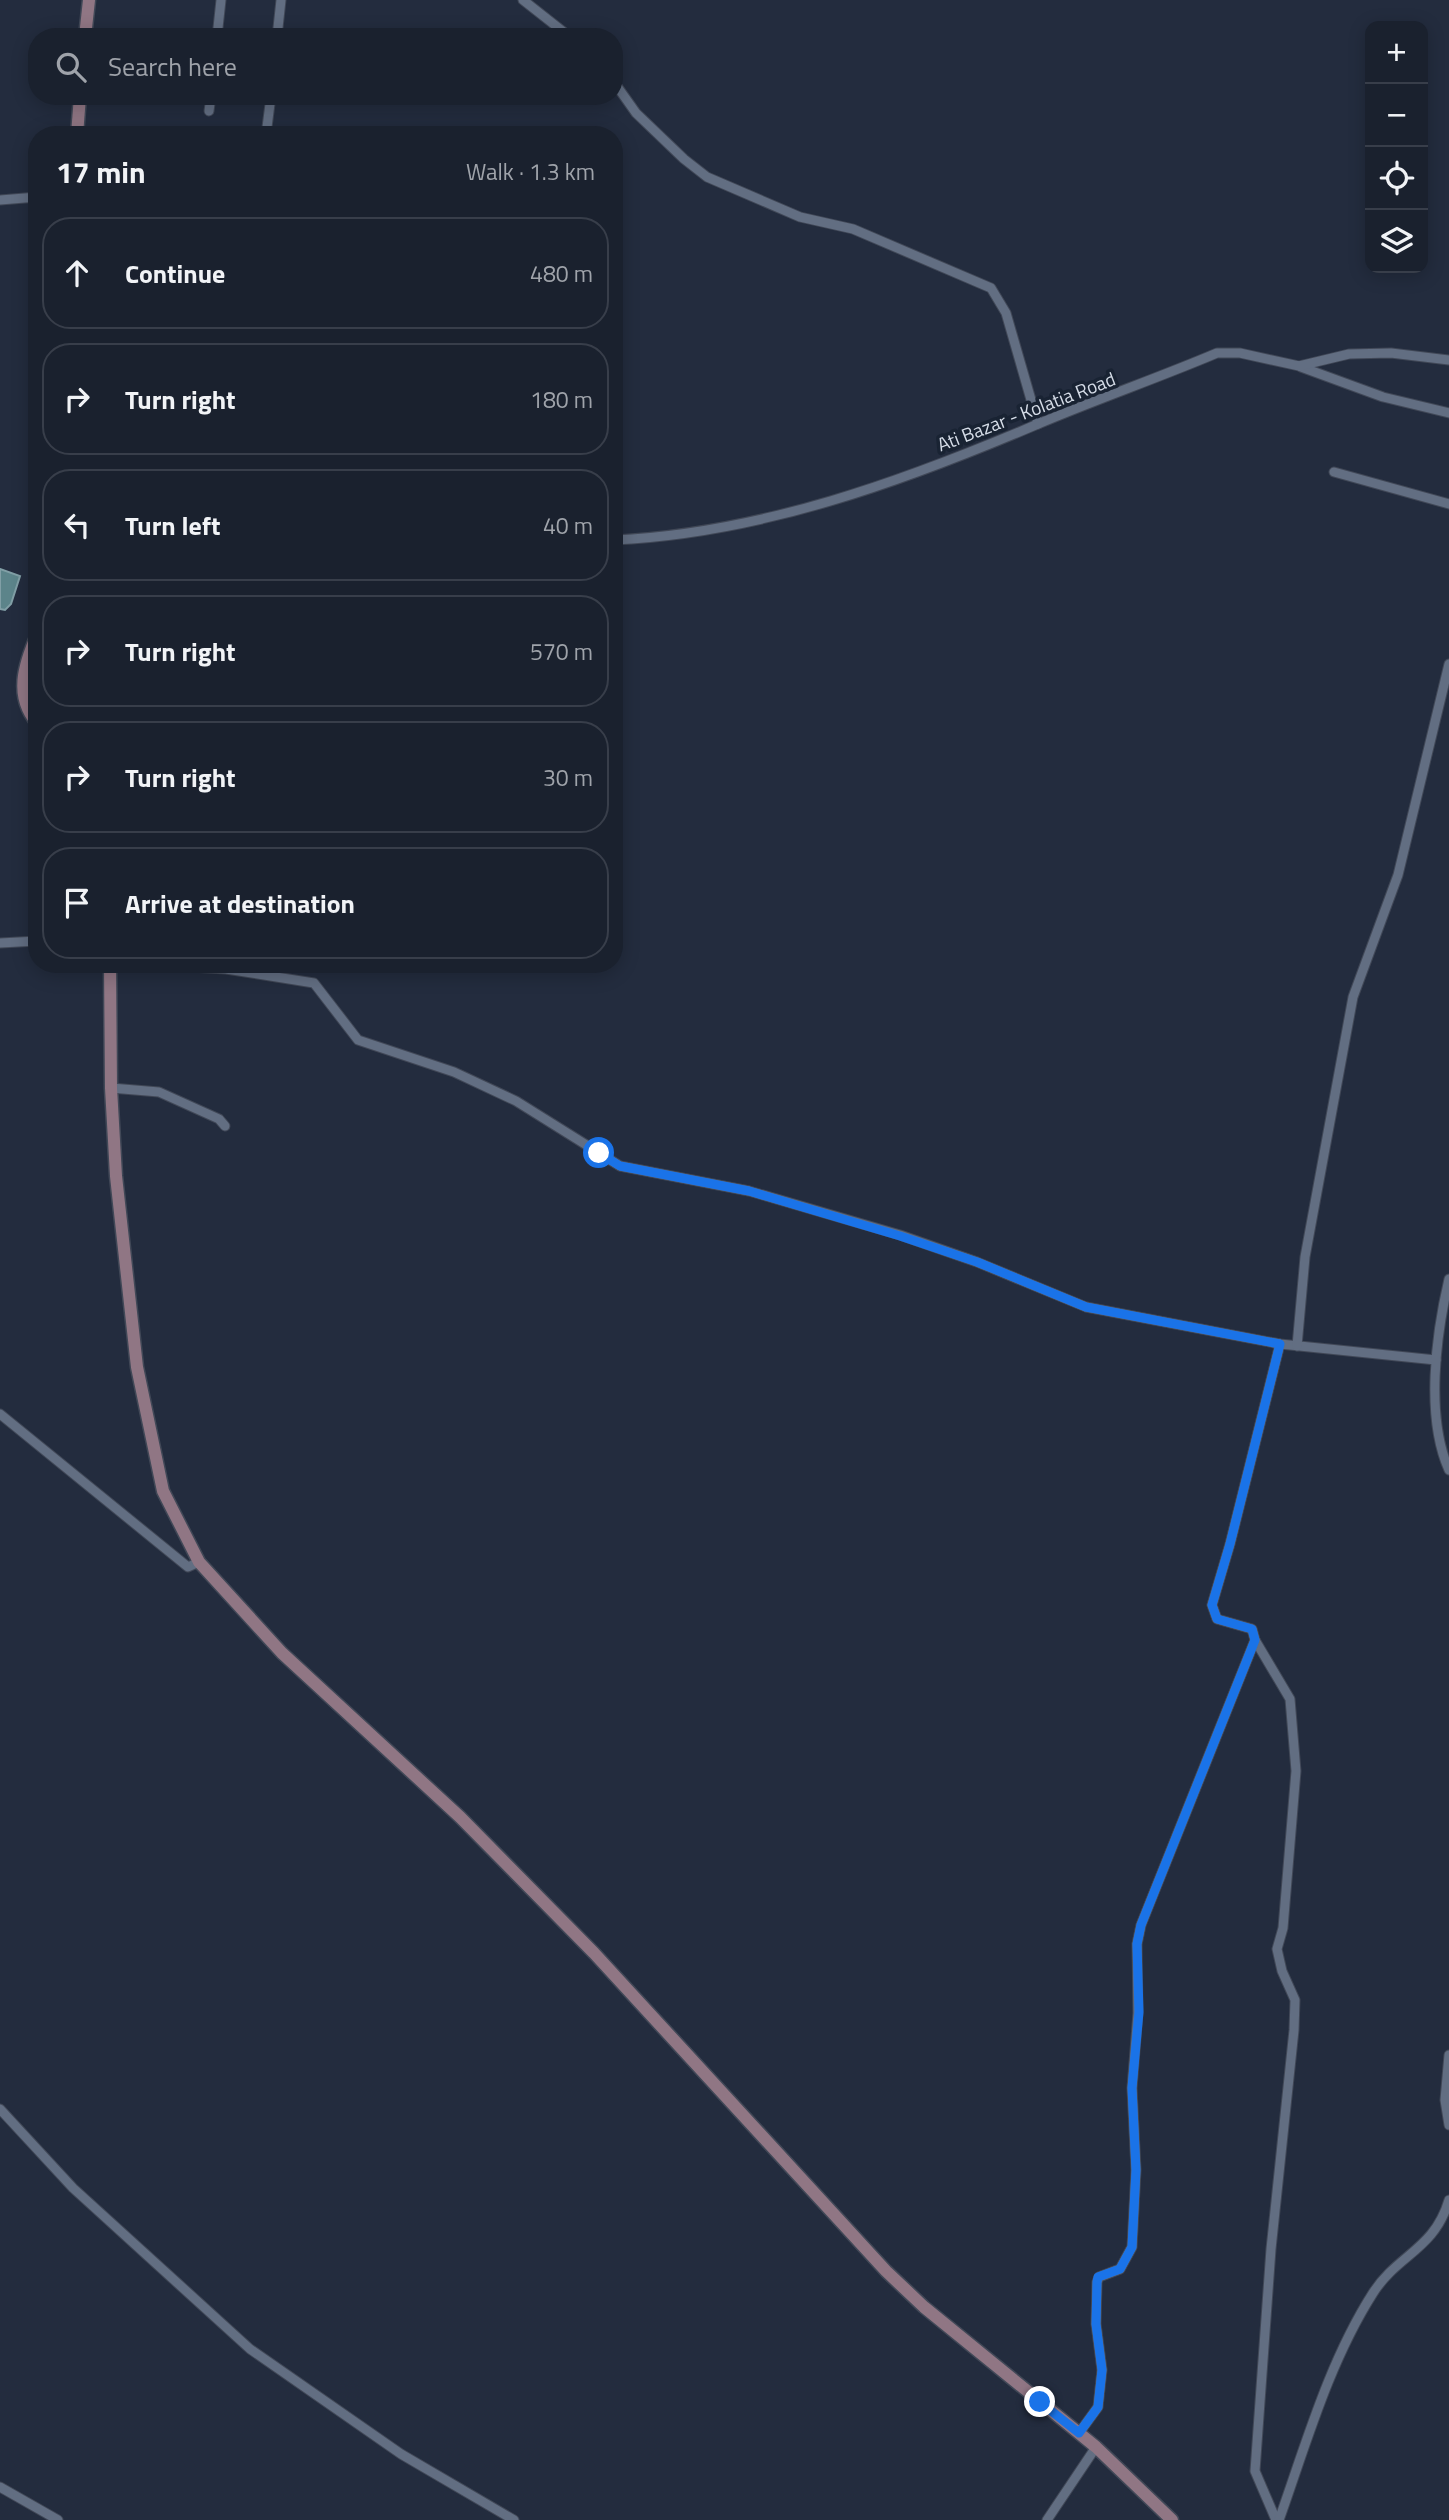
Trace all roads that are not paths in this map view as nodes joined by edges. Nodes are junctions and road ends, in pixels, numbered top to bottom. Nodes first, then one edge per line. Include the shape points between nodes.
1 (89, 0) edge
2 (220, 0) edge
3 (281, 0) edge
4 (523, 0) edge
5 (86, 28) edge
6 (218, 28) edge
7 (278, 28) edge
8 (559, 28) edge
9 (623, 95) edge
10 (79, 105) edge
11 (210, 105) edge
12 (270, 105) edge
13 (209, 111) dead end
14 (77, 126) edge
15 (268, 126) edge
16 (28, 198) edge
17 (0, 200) edge
18 (1449, 360) edge
19 (1299, 366) junction
20 (1449, 413) edge
21 (1038, 424) junction
22 (1334, 472) dead end
23 (1449, 504) edge
24 (623, 540) edge
25 (28, 663) edge
26 (1449, 664) edge
27 (28, 705) edge
28 (28, 942) edge
29 (0, 943) edge
30 (110, 973) edge
31 (251, 973) edge
32 (111, 1088) junction
33 (225, 1126) dead end
34 (1449, 1279) edge
35 (1280, 1344) junction
36 (1297, 1346) junction
37 (1436, 1360) junction
38 (0, 1414) edge
39 (1449, 1470) edge
40 (199, 1562) junction
41 (1255, 1640) junction
42 (1449, 2055) edge
43 (0, 2109) edge
44 (1449, 2125) edge
45 (1449, 2200) edge
46 (1079, 2433) junction
47 (1096, 2447) junction
48 (0, 2487) edge
49 (58, 2520) edge
50 (514, 2520) edge
51 (1047, 2520) edge
52 (1172, 2520) edge
53 (1278, 2520) edge

1 - 5 main road
2 - 6 street
3 - 7 street
4 - 8 street
9 - 21 street via 636,113 707,177 800,217 853,229 991,288 1006,313
10 - 14 main road
11 - 13 street
12 - 15 street
16 - 17 street
18 - 19 street, Ati Bazar - Kolatia Road via 1391,353 1349,354
19 - 20 street via 1383,397
19 - 21 street, Ati Bazar - Kolatia Road via 1240,353 1217,353
21 - 24 street, Ati Bazar - Kolatia Road via 828,503 667,538
22 - 23 street
25 - 27 main road via 23,695
26 - 36 street via 1398,875 1353,996 1305,1257
28 - 29 street
30 - 32 main road
31 - 35 street via 314,983 358,1040 454,1072 516,1101 620,1166 749,1191 900,1236 1086,1307
32 - 33 street via 159,1092
32 - 40 main road via 136,1367 163,1491
34 - 37 street
35 - 36 street
35 - 41 street via 1212,1605 1217,1619 1252,1629
36 - 37 street
37 - 39 street via 1436,1408
38 - 40 street via 188,1567
40 - 46 main road via 274,1644 460,1817 594,1953 886,2271
41 - 46 street via 1182,1815 1137,1944 1132,2247 1120,2269 1098,2277 1096,2324 1102,2370 1098,2407
41 - 53 street via 1290,1699 1296,1771 1278,1949 1295,2000 1291,2079 1271,2249 1255,2471
42 - 44 street via 1445,2100
43 - 50 street via 73,2188 250,2349 401,2454
45 - 53 street via 1442,2223 1375,2290 1352,2329 1303,2445
46 - 47 main road
47 - 51 street
47 - 52 main road
48 - 49 street

